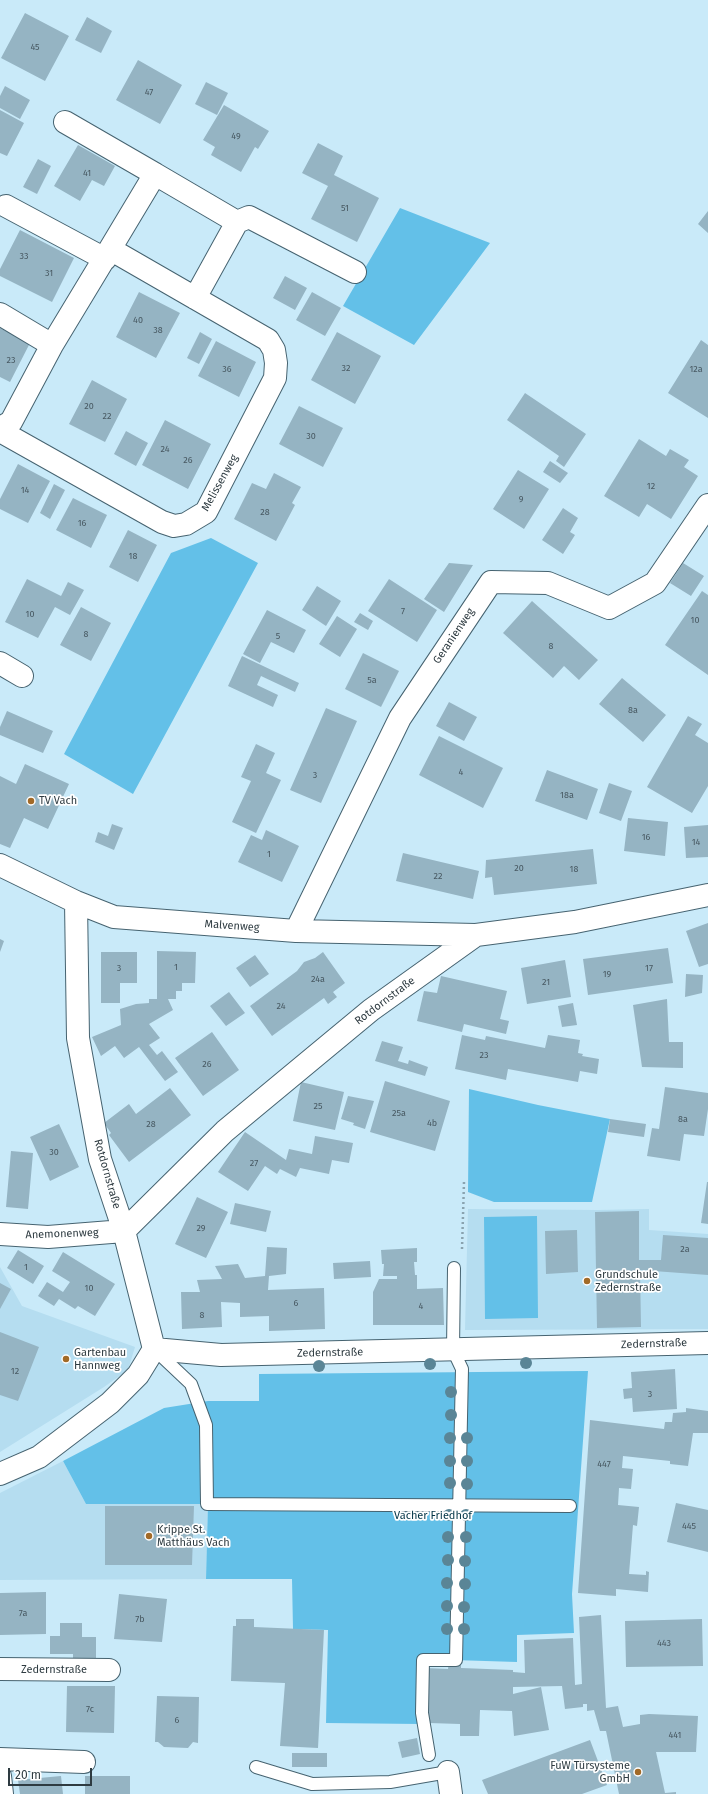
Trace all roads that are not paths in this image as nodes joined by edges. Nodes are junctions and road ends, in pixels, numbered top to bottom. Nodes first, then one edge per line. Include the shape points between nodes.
1 (65, 122) dead end
2 (156, 174) junction
3 (6, 206) dead end
4 (237, 222) junction
5 (107, 254) junction
6 (355, 272) dead end
7 (195, 298) junction
8 (0, 314) edge
9 (52, 345) junction
10 (0, 428) edge
11 (0, 431) edge
12 (708, 505) edge
13 (0, 663) edge
14 (22, 676) dead end
15 (0, 865) edge
16 (708, 895) edge
17 (76, 902) junction
18 (296, 930) junction
19 (476, 935) junction
20 (124, 1231) junction
21 (0, 1234) edge
22 (454, 1268) road end
23 (708, 1343) edge
24 (154, 1349) junction
25 (453, 1350) junction
26 (0, 1474) edge
27 (459, 1505) junction
28 (570, 1506) dead end
29 (0, 1669) edge
30 (109, 1670) dead end
31 (429, 1755) dead end
32 (0, 1759) edge
33 (84, 1762) dead end
34 (256, 1767) dead end
35 (448, 1772) joint
36 (0, 1776) edge
37 (2, 1794) edge
38 (451, 1794) edge

1 - 2 street
2 - 4 street
2 - 5 street
3 - 5 street, Melissenweg
4 - 6 street via 250,217
4 - 7 street
5 - 7 street, Melissenweg
5 - 9 street
7 - 11 street, Melissenweg via 268,340 274,350 276,363 275,378 206,512 197,519 174,526 162,522
8 - 9 street
9 - 10 street via 11,422
12 - 18 street, Geranienweg via 655,582 609,608 548,582 490,582 400,718
13 - 14 street
15 - 17 street, Malvenweg
16 - 19 street, Rotdornstraße via 575,922
17 - 18 street, Malvenweg via 114,918
17 - 20 street, Rotdornstraße via 78,1038 100,1159
18 - 19 street, Malvenweg
19 - 20 street, Rotdornstraße via 371,1010 225,1131
20 - 21 street, Anemonenweg via 48,1237
20 - 24 street, Rotdornstraße
22 - 25 lane
23 - 25 street, Zedernstraße
24 - 25 street, Zedernstraße via 221,1355
24 - 26 street via 138,1375 110,1403 39,1457
24 - 27 lane via 191,1384 206,1425 207,1504
25 - 27 lane via 462,1369
27 - 28 lane
27 - 31 lane via 456,1660 423,1660 422,1713
29 - 30 street, Zedernstraße
32 - 33 street
34 - 35 lane via 312,1784 390,1782
35 - 38 street
36 - 37 street

